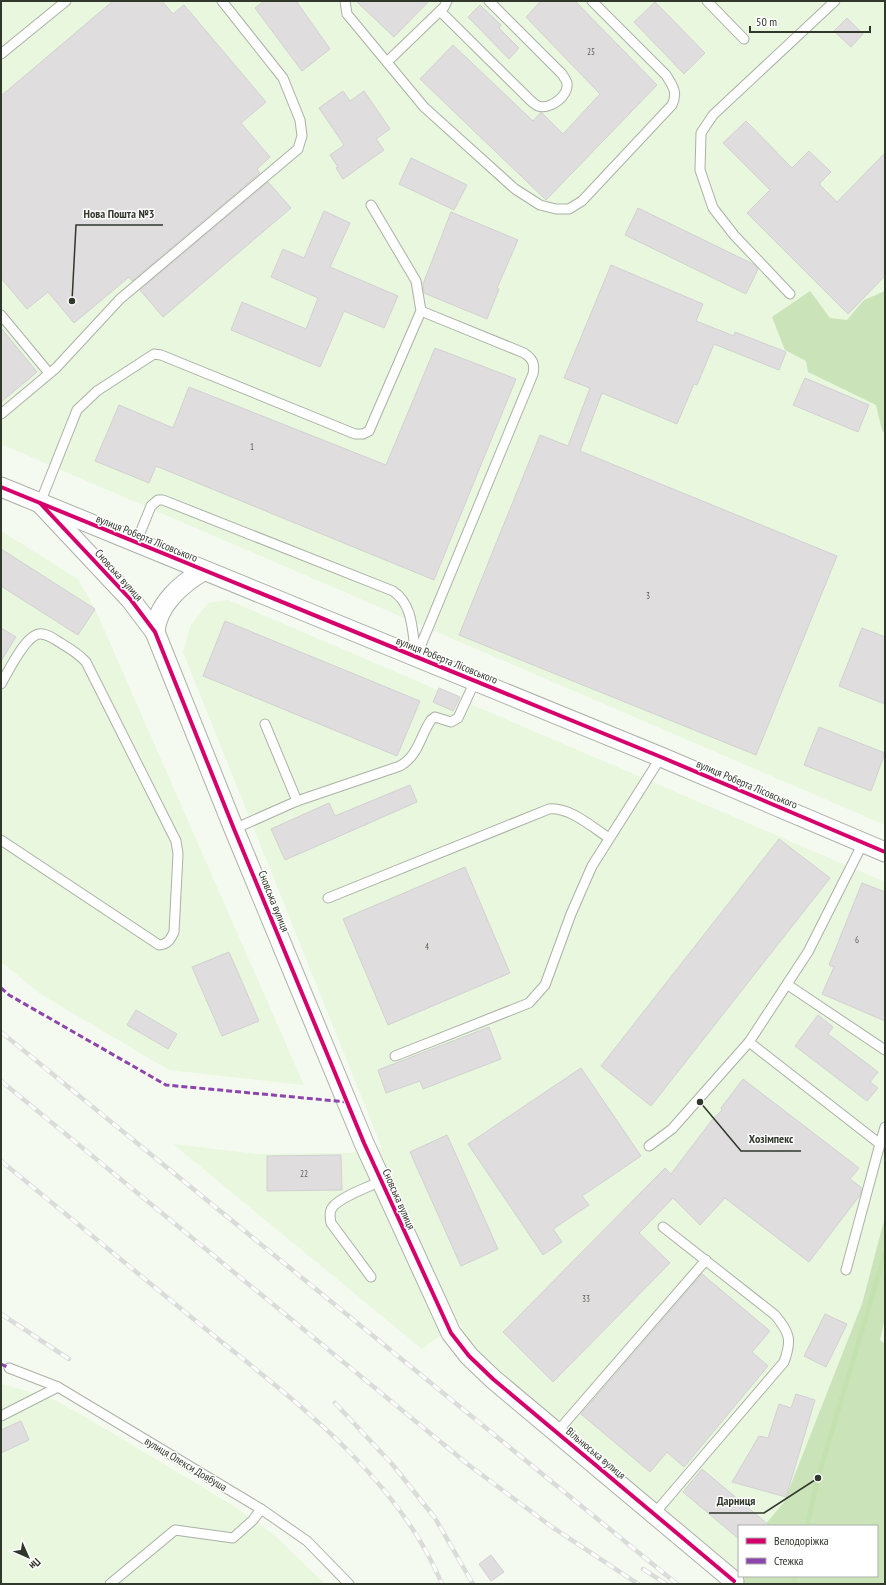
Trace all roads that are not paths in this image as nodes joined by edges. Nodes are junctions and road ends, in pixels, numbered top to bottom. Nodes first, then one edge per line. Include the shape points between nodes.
1 (66, 1) edge
2 (222, 1) edge
3 (345, 1) edge
4 (447, 1) edge
5 (489, 1) edge
6 (592, 1) edge
7 (707, 1) edge
8 (835, 1) edge
9 (440, 11) junction
10 (744, 39) dead end
11 (1, 54) edge
12 (387, 62) junction
13 (371, 205) dead end
14 (790, 294) dead end
15 (421, 311) junction
16 (1, 315) edge
17 (49, 373) junction
18 (1, 414) edge
19 (1, 487) edge
20 (40, 503) junction
21 (136, 543) junction
22 (203, 571) junction
23 (155, 632) junction
24 (416, 657) junction
25 (475, 681) junction
26 (1, 684) edge
27 (265, 724) dead end
28 (661, 757) junction
29 (297, 801) junction
30 (234, 829) junction
31 (609, 838) junction
32 (1, 840) edge
33 (863, 843) junction
34 (885, 852) edge
35 (328, 898) dead end
36 (788, 985) junction
37 (749, 1042) junction
38 (885, 1050) edge
39 (394, 1056) dead end
40 (885, 1127) edge
41 (880, 1144) junction
42 (649, 1146) dead end
43 (381, 1181) junction
44 (663, 1227) dead end
45 (706, 1260) junction
46 (846, 1270) dead end
47 (371, 1277) dead end
48 (451, 1333) joint
49 (9, 1368) dead end
50 (58, 1387) junction
51 (1, 1416) edge
52 (557, 1432) junction
53 (261, 1509) junction
54 (654, 1514) junction
55 (734, 1581) dead end
56 (110, 1584) edge
57 (349, 1584) edge

1 - 11 lane
2 - 17 lane via 283,78 300,120 302,136 298,149 120,299
3 - 12 lane via 347,14
4 - 9 lane
5 - 9 lane via 562,74 567,84 565,93 556,103 538,106 530,100
6 - 12 lane via 666,75 675,89 676,97 672,105 582,201 569,209 540,205 515,189 424,107
7 - 10 lane
8 - 14 lane via 713,115 701,133 700,170 713,208 734,235
9 - 12 lane
13 - 15 lane via 416,281
15 - 20 lane via 373,424 363,434 355,434 154,354 97,391 77,410
15 - 24 lane via 524,353 535,365
16 - 17 lane
17 - 18 lane
19 - 20 street, вулиця Роберта Лісовського
20 - 21 street, вулиця Роберта Лісовського
20 - 23 street, Сновська вулиця via 131,600
21 - 22 street, вулиця Роберта Лісовського
21 - 24 lane via 151,506 158,500 163,500 393,591 405,602 409,610
22 - 23 street via 183,584 166,603 156,620
22 - 24 street, вулиця Роберта Лісовського
23 - 30 street, Сновська вулиця
24 - 25 street, вулиця Роберта Лісовського
25 - 28 street, вулиця Роберта Лісовського
25 - 29 lane via 458,718 451,722 435,717 431,720 417,750 408,762
26 - 32 lane via 26,643 40,633 76,652 86,662 176,841 178,854 174,932 171,939 166,944 159,945
27 - 29 lane
28 - 31 lane
28 - 33 street, вулиця Роберта Лісовського
29 - 30 lane
30 - 43 street, Сновська вулиця
31 - 35 lane via 568,812 549,809
31 - 39 lane via 592,866 545,985 537,995 528,1003
33 - 34 street, вулиця Роберта Лісовського
33 - 36 lane via 808,952
36 - 37 lane
36 - 38 lane
37 - 41 lane
37 - 42 lane via 672,1129
40 - 41 lane
41 - 46 lane
43 - 47 lane via 342,1200 332,1208 330,1216 331,1223
43 - 48 street, Сновська вулиця
44 - 45 lane
45 - 52 lane
45 - 54 lane via 775,1315 787,1330 790,1346 784,1362
48 - 52 street, Вільнюська вулиця via 469,1356 488,1374
49 - 50 lane, вулиця Олекси Довбуша
50 - 51 lane
50 - 53 lane, вулиця Олекси Довбуша
52 - 54 street, Вільнюська вулиця
53 - 56 lane via 233,1538 175,1530
53 - 57 lane, вулиця Олекси Довбуша via 307,1541
54 - 55 street, Вільнюська вулиця

